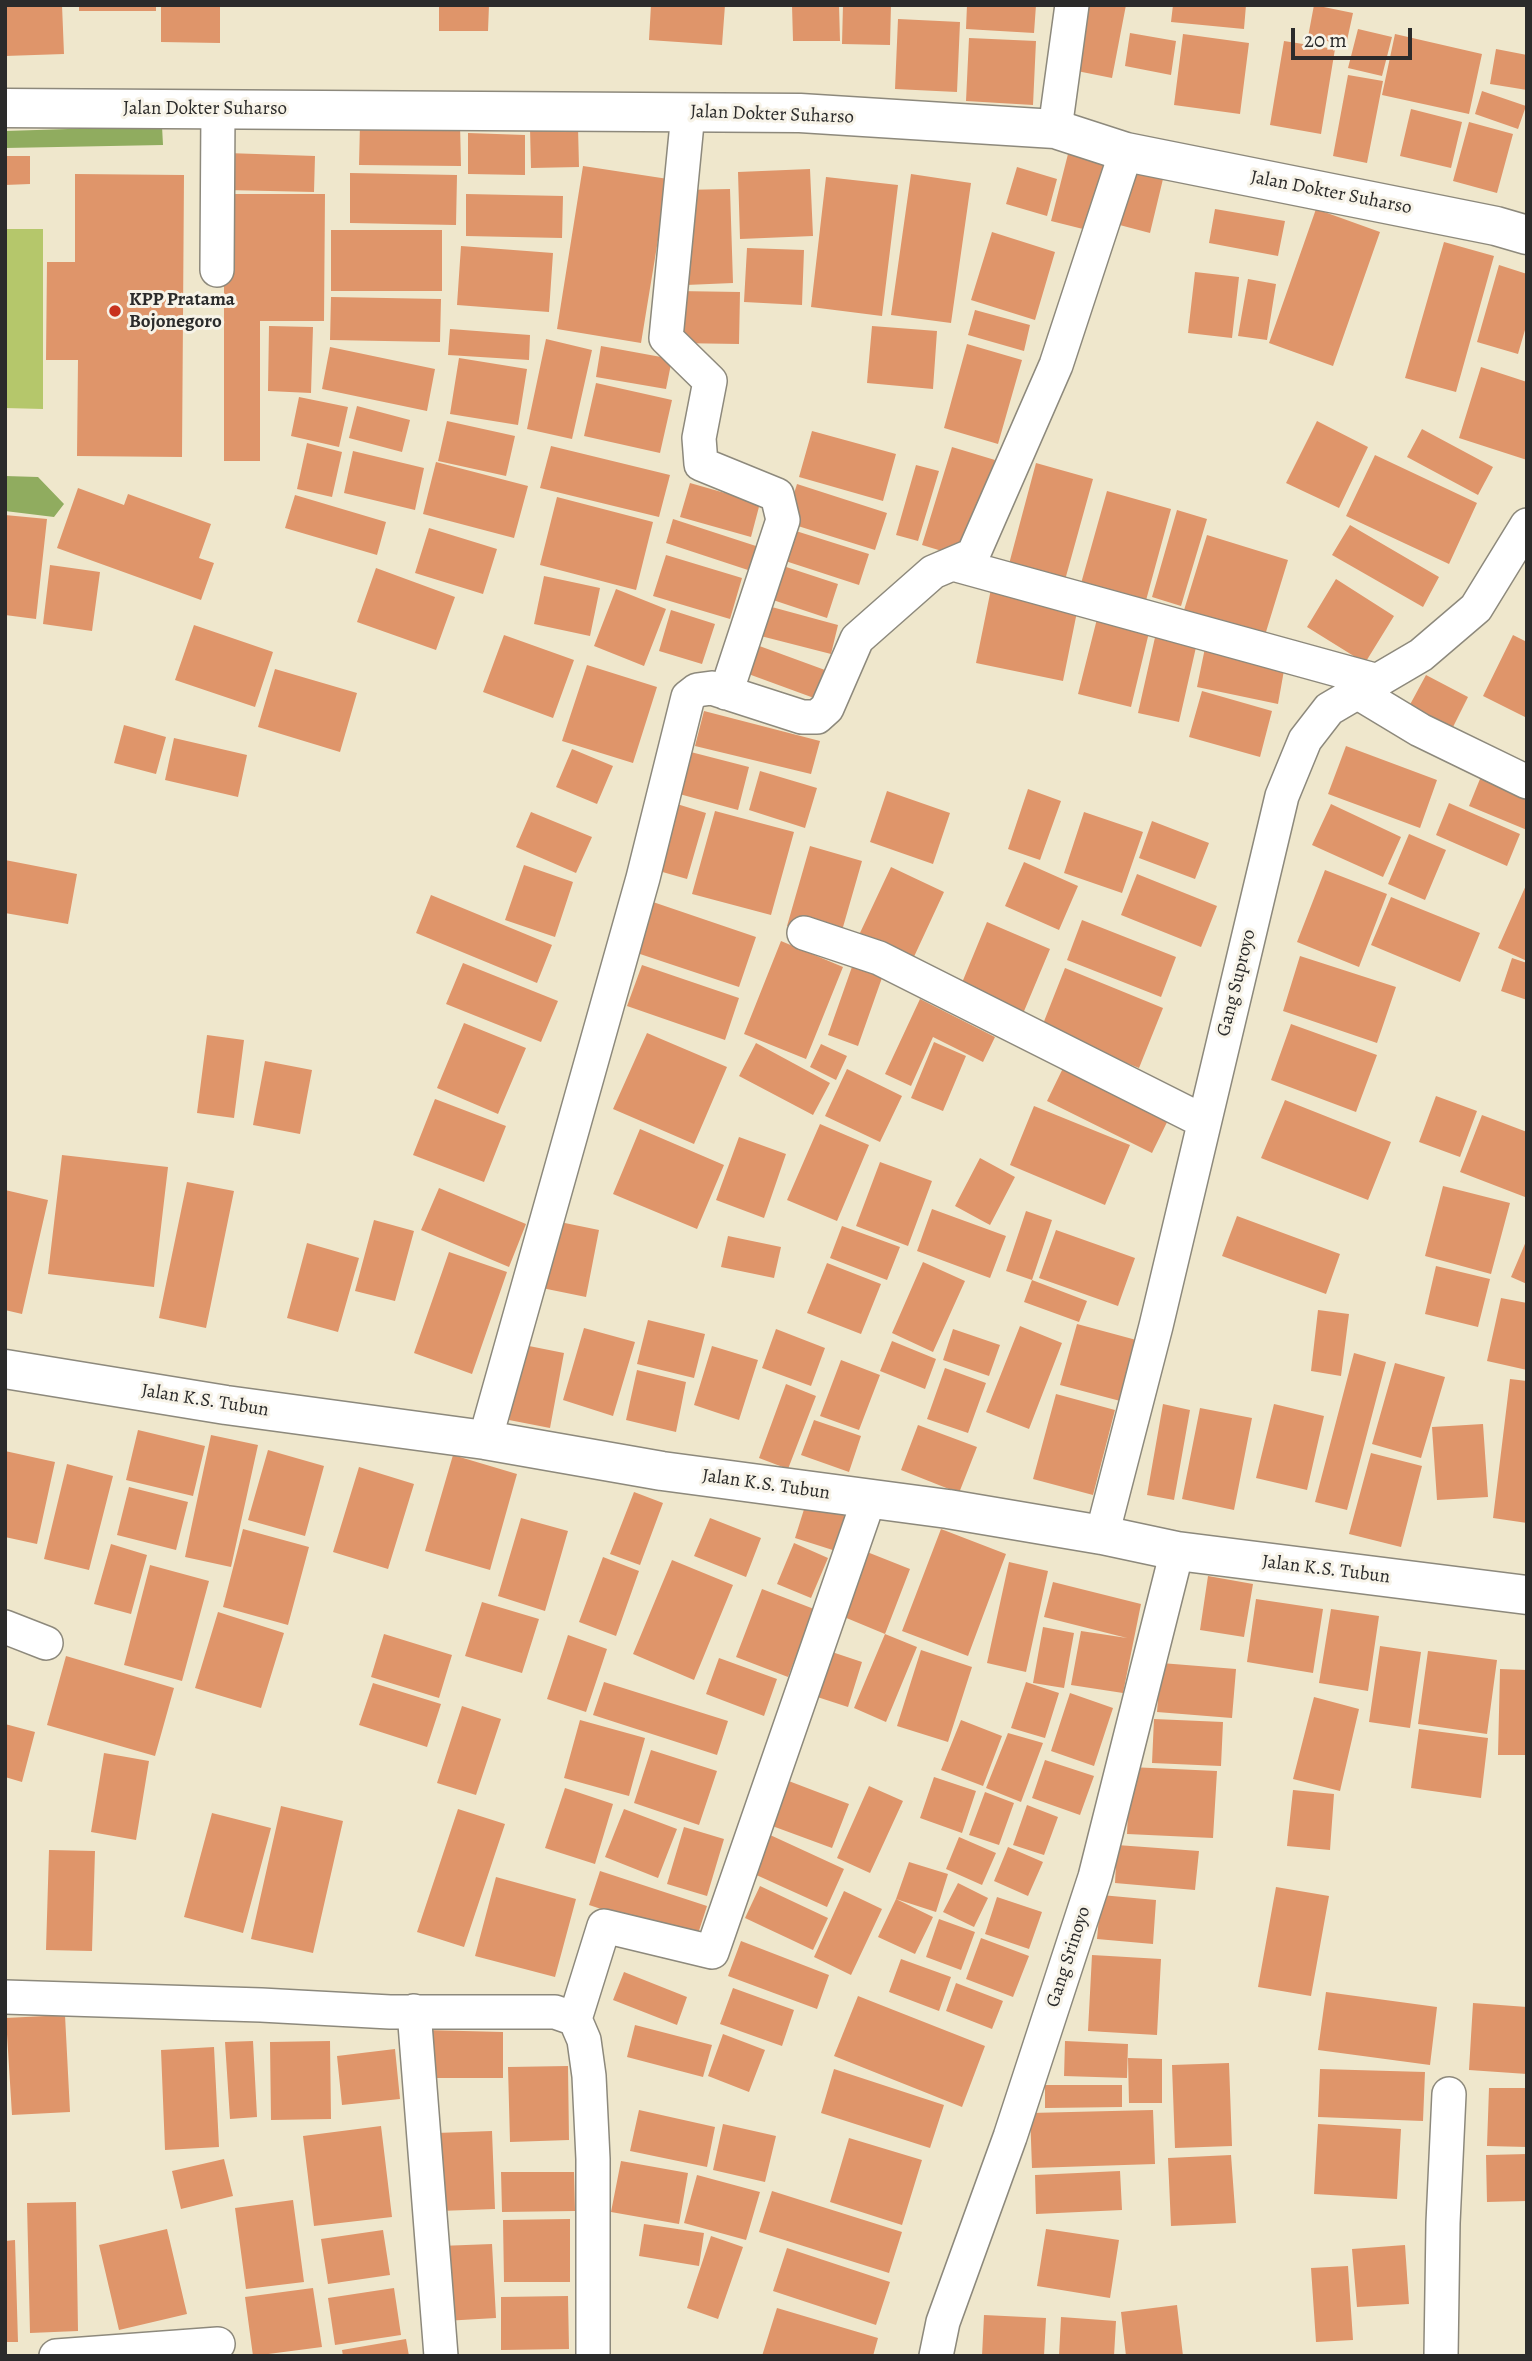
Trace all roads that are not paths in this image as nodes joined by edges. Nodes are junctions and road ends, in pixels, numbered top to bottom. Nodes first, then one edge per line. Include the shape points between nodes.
1 (1072, 5) edge
2 (5, 107) edge
3 (218, 108) junction
4 (688, 113) junction
5 (1055, 130) junction
6 (1126, 152) junction
7 (1527, 235) edge
8 (217, 270) dead end
9 (1527, 525) edge
10 (953, 564) junction
11 (1367, 686) junction
12 (726, 693) junction
13 (1527, 782) edge
14 (804, 933) dead end
15 (1203, 1121) junction
16 (5, 1369) edge
17 (485, 1440) junction
18 (869, 1499) junction
19 (1102, 1535) junction
20 (1177, 1551) junction
21 (1527, 1595) edge
22 (5, 1627) edge
23 (46, 1643) dead end
24 (5, 1997) edge
25 (414, 2011) junction
26 (575, 2019) junction
27 (1449, 2094) dead end
28 (218, 2344) dead end
29 (56, 2356) edge
30 (441, 2356) edge
31 (593, 2356) edge
32 (936, 2356) edge
33 (1441, 2356) edge

1 - 5 street
2 - 3 street, Jalan Dokter Suharso
3 - 4 street, Jalan Dokter Suharso
3 - 8 street
4 - 5 street, Jalan Dokter Suharso via 800,113
4 - 12 street via 666,338 710,381 699,439 701,464 777,495 783,520
5 - 6 street, Jalan Dokter Suharso
6 - 7 street, Jalan Dokter Suharso
6 - 10 street via 1056,365 973,555
9 - 11 street, Gang Suproyo via 1476,608 1421,656
10 - 11 street
10 - 12 street via 933,572 856,639 827,708 817,717 802,717
11 - 13 street via 1420,730
11 - 15 street, Gang Suproyo via 1329,709 1305,740 1282,796
12 - 17 street via 712,688 688,697 643,878
14 - 15 street via 879,958
15 - 19 street, Gang Suproyo
16 - 17 street, Jalan K.S. Tubun
17 - 18 street, Jalan K.S. Tubun via 662,1471
18 - 19 street, Jalan K.S. Tubun
18 - 26 street via 712,1952 604,1926
19 - 20 street, Jalan K.S. Tubun
20 - 21 street, Jalan K.S. Tubun
20 - 32 street, Gang Srinoyo via 1095,1877 1010,2137 943,2322
22 - 23 street
24 - 25 street
25 - 26 street via 555,2012
25 - 30 street
26 - 31 street via 584,2040 592,2132
27 - 33 street
28 - 29 street

